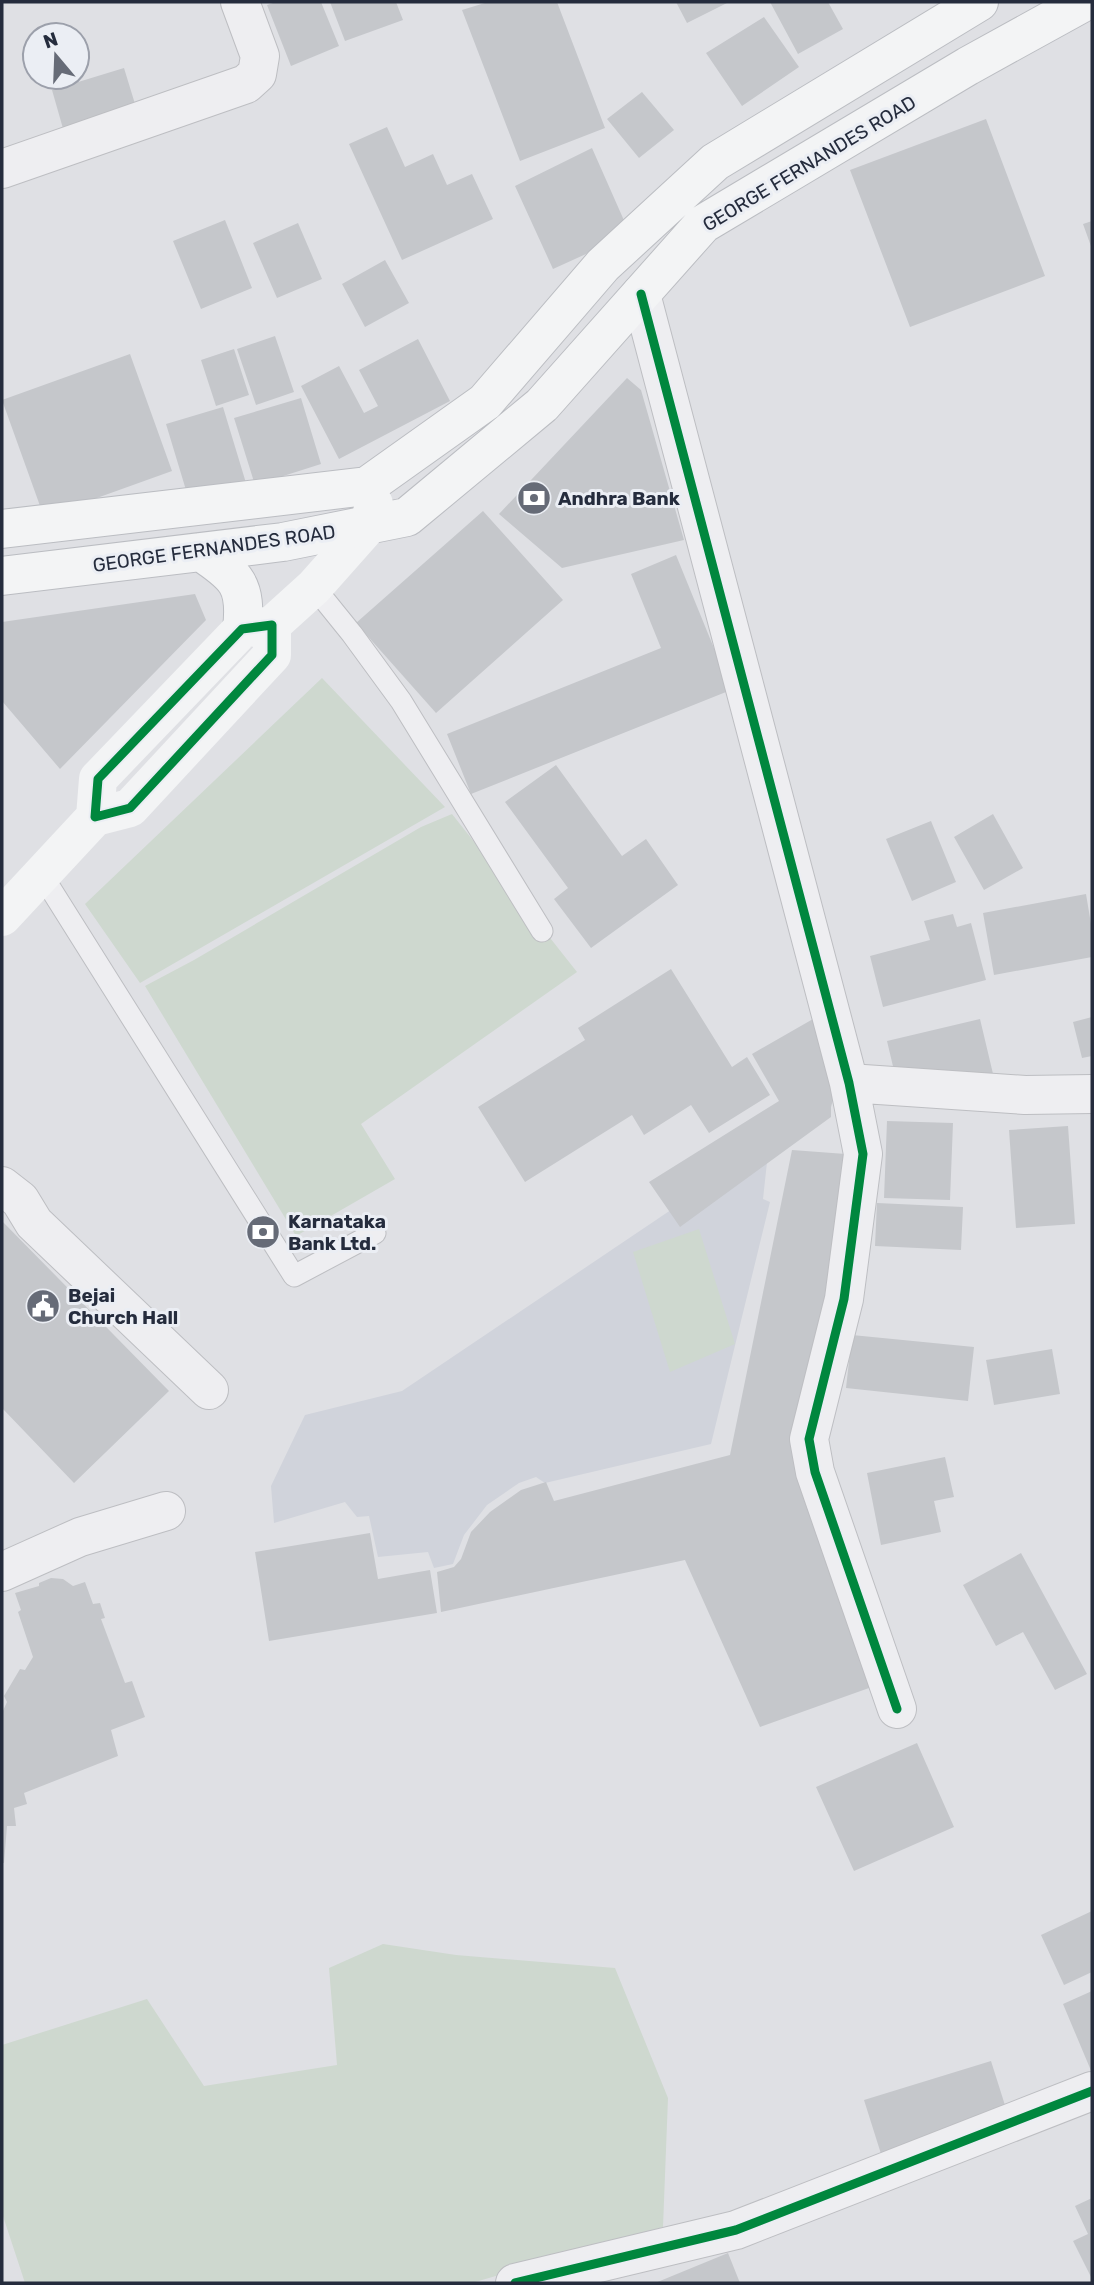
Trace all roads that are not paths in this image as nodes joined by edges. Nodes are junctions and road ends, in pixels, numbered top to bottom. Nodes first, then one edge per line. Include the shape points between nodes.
1 (240, 2) edge
2 (979, 2) edge
3 (1084, 2) edge
4 (2, 169) edge
5 (641, 294) junction
6 (383, 475) junction
7 (369, 525) junction
8 (2, 529) edge
9 (201, 552) junction
10 (2, 576) edge
11 (314, 587) junction
12 (257, 627) junction
13 (42, 875) junction
14 (2, 917) edge
15 (542, 931) dead end
16 (849, 1083) junction
17 (1092, 1094) edge
18 (2, 1186) edge
19 (375, 1233) dead end
20 (209, 1390) dead end
21 (166, 1511) dead end
22 (2, 1572) edge
23 (897, 1709) dead end
24 (1092, 2091) edge
25 (515, 2283) edge

1 - 4 street via 260,56 257,74 246,84
2 - 6 main road, GEORGE FERNANDES ROAD via 715,162 603,265 485,402
3 - 5 main road, GEORGE FERNANDES ROAD via 703,224
5 - 7 main road, GEORGE FERNANDES ROAD via 542,405 407,517
5 - 16 street
6 - 7 main road
6 - 8 main road, GEORGE FERNANDES ROAD via 367,486
7 - 9 main road, GEORGE FERNANDES ROAD
7 - 11 main road
9 - 10 main road, GEORGE FERNANDES ROAD
9 - 12 main road via 240,586 244,608
11 - 12 main road
11 - 15 lane via 401,701
12 - 13 main road via 99,779 96,817
13 - 14 main road
13 - 19 lane via 295,1276
16 - 17 street via 1025,1095
16 - 23 street via 863,1154 844,1299 809,1439 815,1472
18 - 20 street via 20,1200 34,1223
21 - 22 street via 80,1537
24 - 25 street via 736,2230

